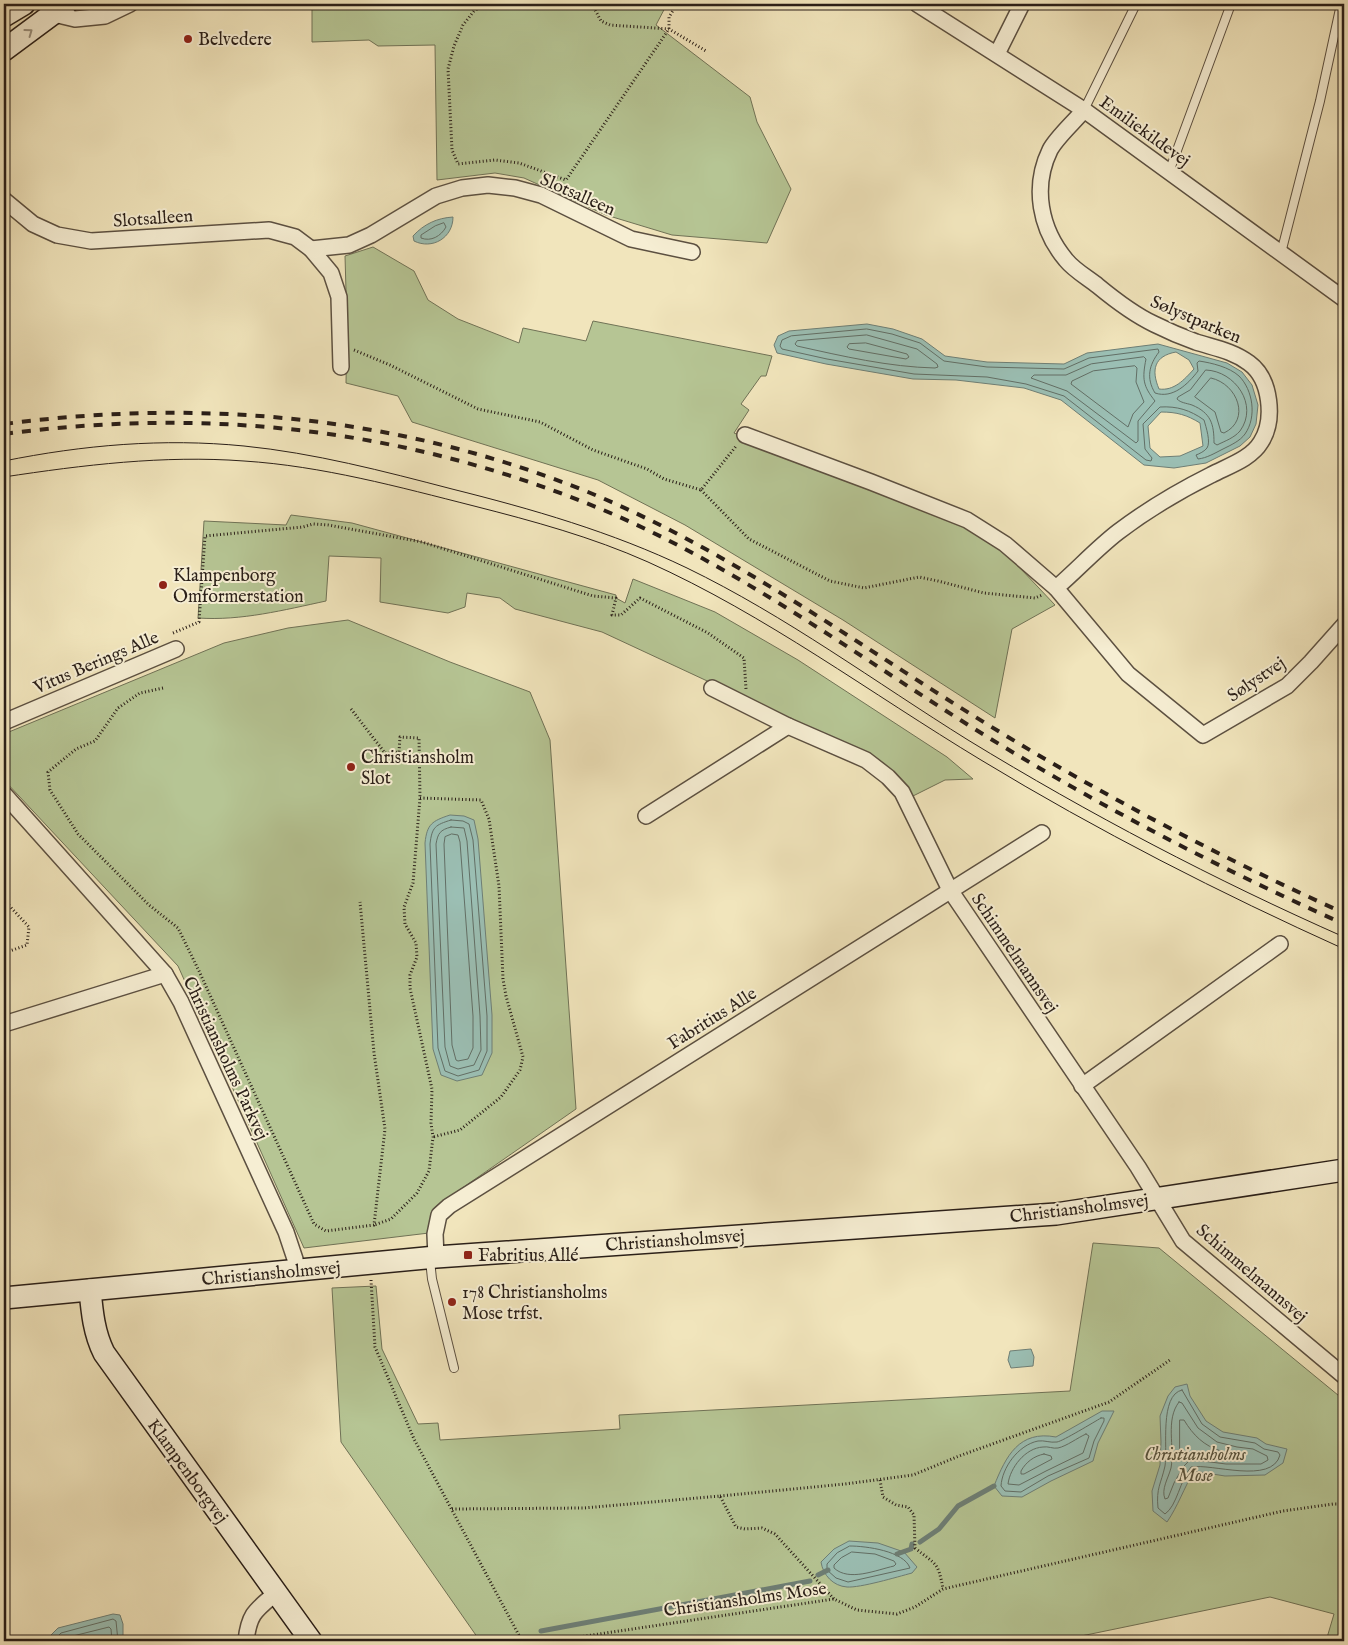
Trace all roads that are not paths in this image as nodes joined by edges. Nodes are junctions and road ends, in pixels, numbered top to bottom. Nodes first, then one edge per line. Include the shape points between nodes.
1 (24, 4) edge
2 (130, 4) edge
3 (917, 4) edge
4 (1022, 4) edge
5 (1136, 4) edge
6 (1231, 4) edge
7 (1341, 4) edge
8 (56, 7) edge
9 (4, 16) edge
10 (4, 50) edge
11 (997, 54) junction
12 (1084, 110) junction
13 (1169, 172) junction
14 (4, 200) edge
15 (311, 249) junction
16 (692, 252) dead end
17 (1281, 253) junction
18 (1344, 299) edge
19 (341, 367) dead end
20 (745, 435) road end
21 (1056, 588) junction
22 (1344, 625) edge
23 (170, 651) road end
24 (712, 688) dead end
25 (4, 722) edge
26 (788, 726) junction
27 (4, 794) edge
28 (646, 816) dead end
29 (1042, 833) dead end
30 (950, 890) junction
31 (1280, 944) dead end
32 (165, 974) junction
33 (4, 1024) edge
34 (1082, 1086) junction
35 (1344, 1170) edge
36 (1157, 1199) junction
37 (433, 1257) junction
38 (296, 1271) junction
39 (90, 1290) junction
40 (4, 1298) edge
41 (454, 1368) dead end
42 (1344, 1376) edge
43 (276, 1593) junction
44 (246, 1641) edge
45 (311, 1641) edge

1 - 9 street
2 - 8 street via 105,16 75,19
3 - 11 street, Emiliekildevej
4 - 11 street
5 - 12 lane
6 - 13 lane
7 - 17 lane
10 -> 8 street
11 - 12 street, Emiliekildevej
12 - 13 street, Emiliekildevej
12 - 21 street, Sølystparken via 1051,149 1041,173 1039,197 1053,242 1067,261 1152,324 1195,342 1231,352 1250,364 1263,381 1269,405 1269,427 1261,444 1245,458 1179,491 1145,513 1117,533
13 - 17 street, Emiliekildevej
14 - 15 street, Slotsalleen via 34,224 57,235 91,241 269,230 295,237
15 - 16 street, Slotsalleen via 349,245 436,196 488,185 541,195 631,239
15 - 19 street, Slotsalleen via 331,272 339,297
17 - 18 street, Emiliekildevej
20 - 21 street via 968,520 1005,544
21 - 22 street, Sølystvej via 1128,674 1203,735 1287,686
23 - 25 street, Vitus Berings Alle
24 - 26 street, Schimmelmannsvej
26 - 28 street
26 - 30 street, Schimmelmannsvej via 866,760 888,777 902,792
27 - 32 street, Christiansholms Parkvej
29 - 30 street, Fabritius Alle
30 - 34 street, Schimmelmannsvej
30 - 37 street, Fabritius Alle via 449,1206 439,1216
31 - 34 street
32 - 33 street
32 - 38 street, Christiansholms Parkvej via 181,1002 286,1232
34 - 36 street, Schimmelmannsvej
35 - 36 street, Christiansholmsvej
36 - 37 street, Christiansholmsvej via 1056,1214
36 - 42 street, Schimmelmannsvej via 1183,1241
37 - 38 street, Christiansholmsvej
37 - 41 lane via 432,1279
38 - 39 street, Christiansholmsvej
39 - 40 street, Christiansholmsvej
39 - 43 street, Klampenborgvej via 94,1327 104,1353
43 - 44 street via 254,1612
43 - 45 street, Klampenborgvej

